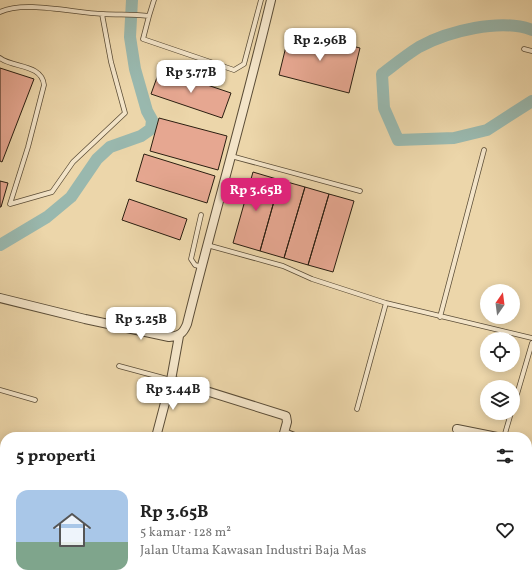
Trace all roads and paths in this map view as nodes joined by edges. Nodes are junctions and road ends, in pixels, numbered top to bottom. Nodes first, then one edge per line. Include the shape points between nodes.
1 (154, 0) edge
2 (261, 0) edge
3 (271, 0) edge
4 (0, 12) edge
5 (102, 14) junction
6 (149, 16) junction
7 (524, 49) dead end
8 (532, 51) edge
9 (0, 58) edge
10 (484, 150) dead end
11 (231, 156) junction
12 (360, 191) dead end
13 (201, 215) dead end
14 (207, 245) junction
15 (202, 267) junction
16 (0, 298) edge
17 (386, 303) junction
18 (440, 317) junction
19 (179, 336) junction
20 (532, 338) edge
21 (532, 343) edge
22 (119, 366) dead end
23 (171, 380) junction
24 (520, 384) edge
25 (0, 390) edge
26 (35, 400) dead end
27 (357, 409) dead end
28 (510, 420) edge
29 (457, 429) dead end
30 (157, 432) edge
31 (284, 432) edge
32 (472, 432) edge
33 (506, 432) edge

1 - 6 lane
2 - 6 lane via 244,64 234,70 143,39
3 - 11 street via 250,90
4 - 5 lane via 6,7 20,4
5 - 6 lane
5 - 9 lane via 111,62 125,113 73,162 52,192 10,204 44,86 41,76 29,68
7 - 8 lane
10 - 18 lane
11 - 12 lane
11 - 14 street
13 - 15 lane via 191,259 195,265
14 - 15 street
14 - 17 lane via 283,266
15 - 19 street via 187,324
16 - 19 street via 169,337
17 - 18 lane
17 - 27 lane
18 - 20 lane
19 - 23 street
21 - 24 lane
22 - 23 lane
23 - 30 street
23 - 31 street via 281,414 287,418
25 - 26 lane
28 - 33 lane
29 - 32 street

